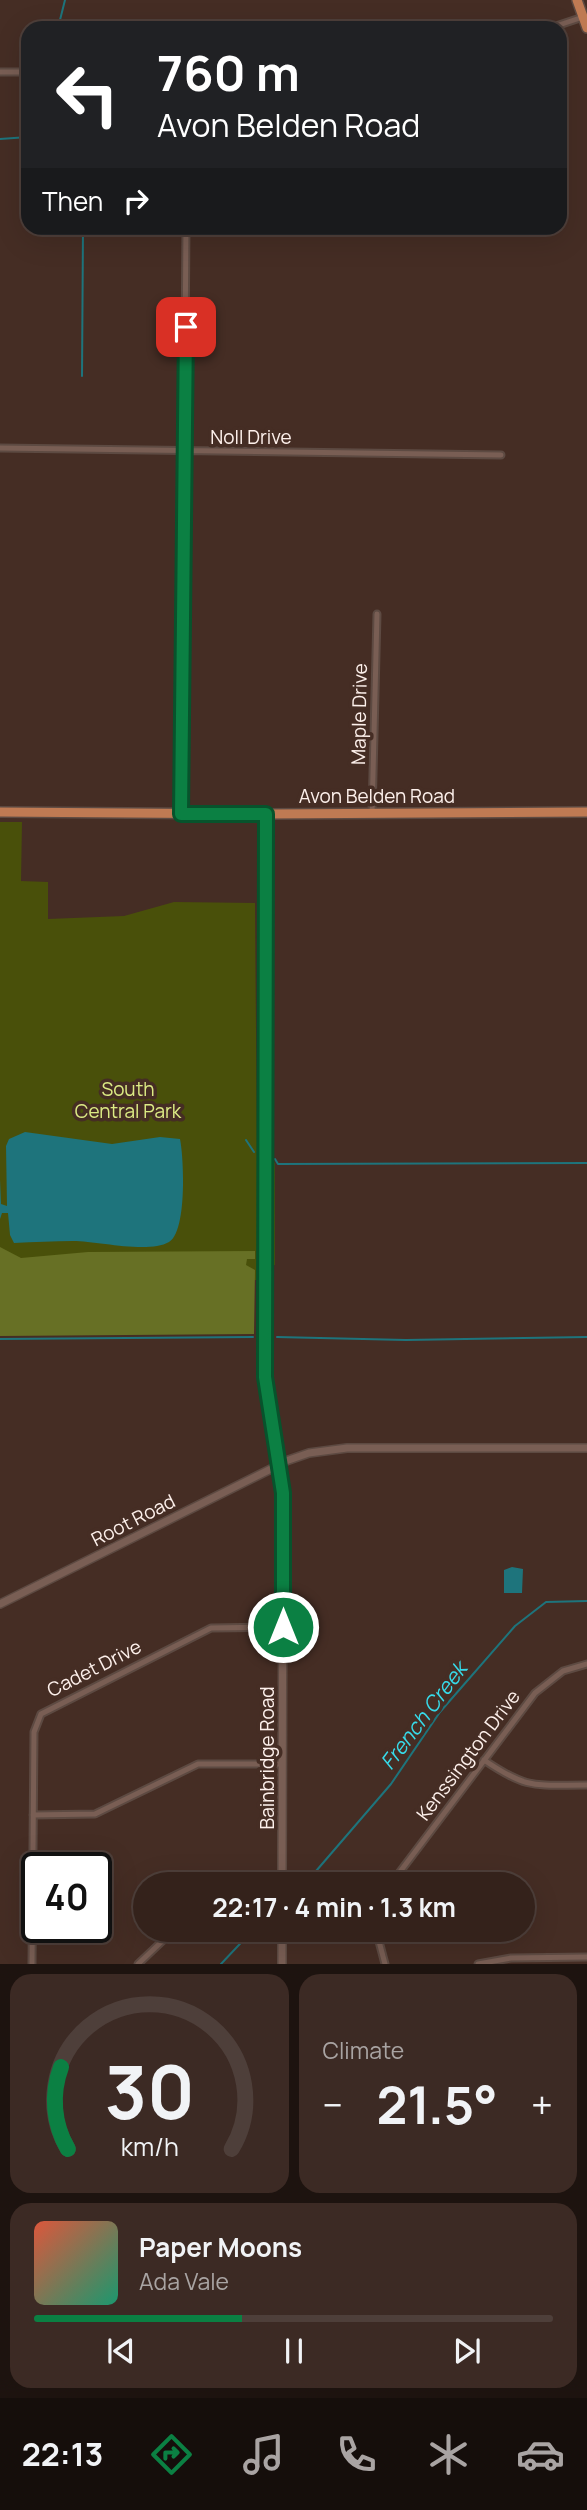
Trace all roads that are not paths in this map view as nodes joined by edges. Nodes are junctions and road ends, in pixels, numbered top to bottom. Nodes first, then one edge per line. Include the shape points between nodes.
1 (577, 0) edge
2 (583, 17) junction
3 (567, 22) edge
4 (587, 28) edge
5 (0, 72) edge
6 (21, 72) edge
7 (186, 235) edge
8 (0, 448) edge
9 (185, 452) junction
10 (501, 455) dead end
11 (377, 614) dead end
12 (0, 812) edge
13 (587, 812) edge
14 (181, 814) junction
15 (266, 814) junction
16 (372, 814) junction
17 (587, 1448) edge
18 (282, 1463) junction
19 (0, 1604) edge
20 (283, 1627) junction
21 (587, 1664) edge
22 (484, 1760) junction
23 (282, 1764) junction
24 (587, 1785) edge
25 (33, 1815) junction
26 (282, 1872) edge
27 (400, 1872) edge
28 (161, 1942) edge
29 (282, 1942) edge
30 (379, 1942) edge
31 (587, 1956) edge
32 (32, 1964) edge
33 (138, 1964) edge
34 (282, 1964) edge
35 (385, 1964) edge
36 (478, 1964) edge

1 - 2 main road
2 - 3 street
2 - 4 main road
5 - 6 street
7 - 9 street
8 - 9 street, Noll Drive
9 - 10 street, Noll Drive
9 - 14 street
11 - 16 street, Maple Drive
12 - 14 main road, Avon Belden Road
13 - 16 main road, Avon Belden Road
14 - 15 main road, Avon Belden Road
15 - 16 main road, Avon Belden Road
15 - 18 street, Bainbridge Road via 265,1377
17 - 18 street, Root Road via 347,1448 309,1453
18 - 19 street, Root Road
18 - 20 street, Bainbridge Road
20 - 23 street, Bainbridge Road
20 - 25 street, Cadet Drive via 211,1628 46,1710 35,1726
21 - 22 street, Kenssington Drive via 563,1671 540,1687
22 - 24 street via 525,1783
22 - 27 street, Kenssington Drive
23 - 25 street via 198,1764 95,1814
23 - 26 street, Bainbridge Road
25 - 32 street, Cadet Drive
28 - 33 street
29 - 34 street
30 - 35 street
31 - 36 street via 511,1958

